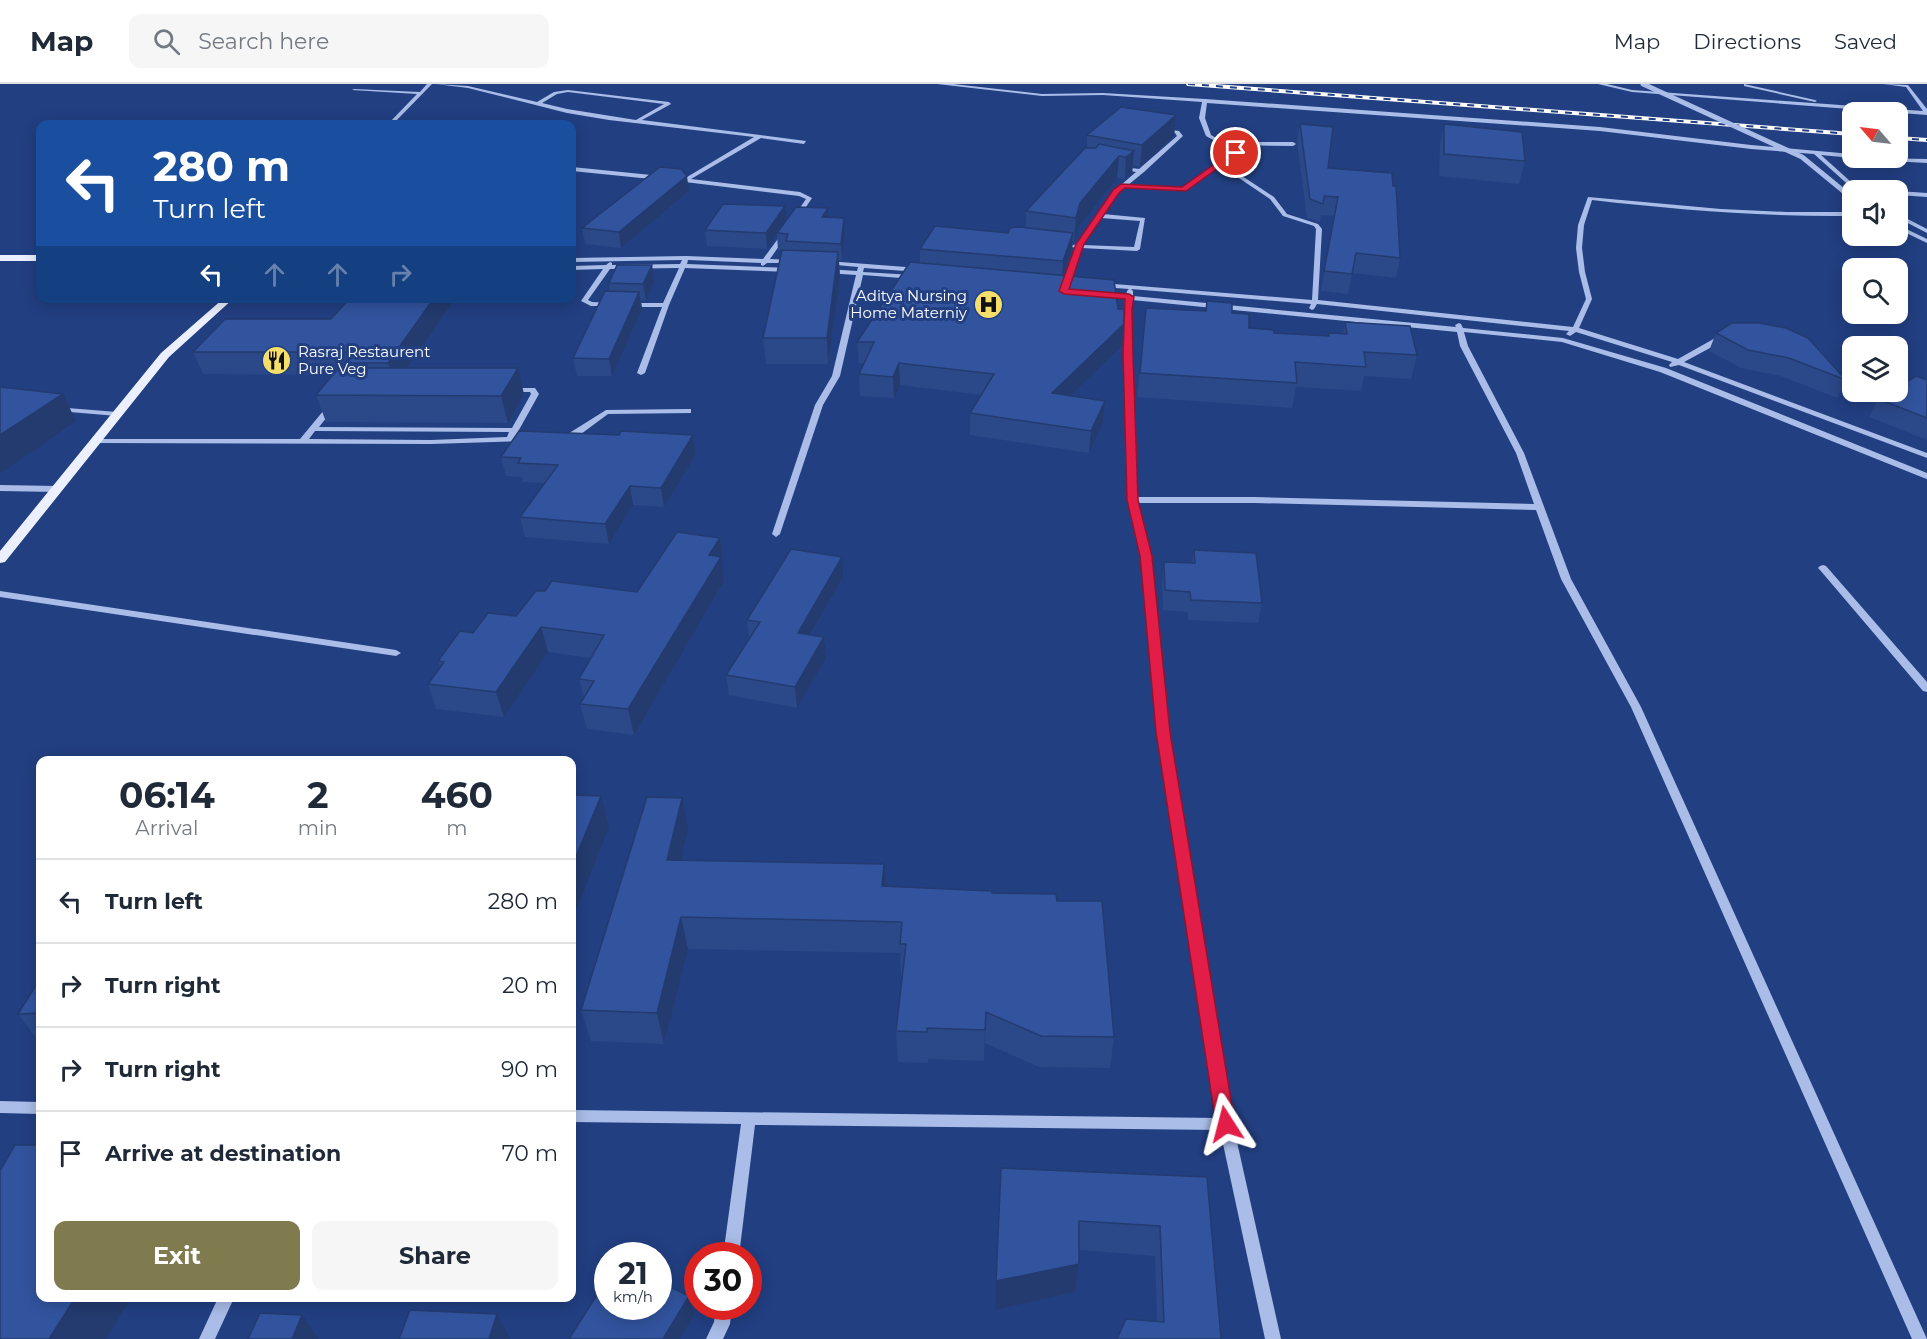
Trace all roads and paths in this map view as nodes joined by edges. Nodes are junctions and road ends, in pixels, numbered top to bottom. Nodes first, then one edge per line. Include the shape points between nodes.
1 (430, 84) edge
2 (438, 84) edge
3 (939, 84) edge
4 (1600, 84) edge
5 (1643, 84) edge
6 (1746, 84) edge
7 (1885, 84) edge
8 (1907, 85) edge
9 (354, 90) dead end
10 (420, 93) junction
11 (1204, 100) junction
12 (1755, 101) junction
13 (539, 103) junction
14 (1826, 106) junction
15 (1927, 113) edge
16 (395, 120) edge
17 (637, 121) junction
18 (1157, 129) edge
19 (759, 136) junction
20 (804, 142) dead end
21 (1222, 143) junction
22 (1293, 144) dead end
23 (1816, 153) junction
24 (1842, 155) edge
25 (1908, 160) edge
26 (1927, 161) edge
27 (1221, 164) junction
28 (1109, 167) edge
29 (576, 169) edge
30 (1139, 173) junction
31 (685, 180) junction
32 (1846, 180) edge
33 (1123, 186) junction
34 (1842, 190) edge
35 (1908, 194) edge
36 (1927, 195) edge
37 (1842, 214) edge
38 (1100, 216) junction
39 (1908, 221) edge
40 (1908, 231) edge
41 (1927, 231) edge
42 (1908, 238) edge
43 (1927, 241) edge
44 (1067, 245) edge
45 (1079, 246) junction
46 (1927, 247) edge
47 (0, 258) edge
48 (36, 258) edge
49 (686, 258) junction
50 (614, 259) junction
51 (576, 260) edge
52 (767, 260) junction
53 (682, 266) junction
54 (607, 267) junction
55 (814, 267) edge
56 (576, 268) edge
57 (758, 269) junction
58 (861, 269) junction
59 (929, 275) edge
60 (1055, 282) edge
61 (1066, 283) junction
62 (1077, 283) edge
63 (1098, 285) edge
64 (1131, 288) junction
65 (1052, 290) edge
66 (1064, 291) junction
67 (1074, 292) edge
68 (1096, 294) edge
69 (1129, 297) junction
70 (1315, 302) junction
71 (224, 303) edge
72 (666, 305) junction
73 (1309, 315) junction
74 (1456, 315) junction
75 (1460, 328) junction
76 (1575, 329) junction
77 (1720, 339) edge
78 (1563, 340) junction
79 (1678, 362) junction
80 (1663, 370) junction
81 (641, 373) dead end
82 (496, 390) edge
83 (335, 402) edge
84 (52, 408) edge
85 (688, 411) dead end
86 (117, 414) junction
87 (313, 429) junction
88 (514, 430) junction
89 (557, 438) edge
90 (534, 439) edge
91 (509, 440) junction
92 (96, 441) junction
93 (302, 442) junction
94 (1927, 456) edge
95 (1927, 476) edge
96 (0, 488) edge
97 (57, 489) junction
98 (1133, 500) junction
99 (1540, 507) junction
100 (776, 534) dead end
101 (0, 559) edge
102 (1823, 568) dead end
103 (0, 594) edge
104 (396, 653) dead end
105 (1927, 689) edge
106 (0, 1107) edge
107 (36, 1108) edge
108 (576, 1116) edge
109 (749, 1118) junction
110 (1226, 1124) junction
111 (733, 1242) edge
112 (224, 1302) edge
113 (722, 1320) edge
114 (207, 1339) edge
115 (714, 1339) edge
116 (1274, 1339) edge
117 (1920, 1339) edge

1 - 10 street
2 - 13 street
3 - 11 street via 1041,95 1103,93
4 - 12 street via 1632,91
5 - 34 street, bridge via 1802,157
6 - 12 street
6 - 14 street
7 - 8 street
8 - 15 street
9 - 10 street
10 - 16 street
11 - 21 street via 1202,118 1209,136
11 - 23 street via 1600,129
12 - 14 street
13 - 17 street
13 - 17 street via 568,91 669,103
14 - 15 street
17 - 19 street
18 - 30 street via 1178,132 1180,136
19 - 20 street
19 - 31 street
21 - 22 street
21 - 27 street via 1236,153
23 - 24 street
23 - 32 street
25 - 26 street
27 - 33 street via 1184,189
27 - 70 street via 1272,198 1285,215 1319,229
28 - 30 street
29 - 31 street
30 - 33 street
31 - 52 street via 809,198
33 - 38 street
35 - 36 street
37 - 76 street via 1722,211 1590,198 1580,224 1579,264 1589,299
38 - 45 street
38 - 45 street via 1143,219 1137,249
39 - 41 street
40 - 43 street
42 - 46 street
44 - 45 street
45 - 61 street
47 - 48 main road
49 - 50 street
49 - 52 street
49 - 53 street
50 - 51 street
50 - 54 street
52 - 57 street
52 - 57 street via 803,266
53 - 54 street
53 - 57 street
53 - 72 street
54 - 56 street
54 - 72 street via 584,302
55 - 58 street
58 - 59 street
58 - 100 street via 836,376 819,405
60 - 61 street
61 - 62 street
61 - 66 street
63 - 64 street
64 - 69 street
64 - 70 street
65 - 66 street
66 - 67 street
68 - 69 street
69 - 73 street
69 - 98 street
70 - 73 street
70 - 74 street
71 - 86 main road via 165,355
72 - 81 street
73 - 75 street
74 - 75 street
74 - 76 street
75 - 78 street
75 - 99 street via 1464,346 1520,453
76 - 78 street
76 - 79 street
77 - 79 street
78 - 80 street
79 - 80 street
79 - 94 street
80 - 95 street
82 - 88 street via 532,390 535,394
83 - 87 street
84 - 86 street
85 - 89 street via 606,412 580,433
86 - 92 main road
87 - 88 street
87 - 93 street
88 - 91 street
90 - 91 street
91 - 93 street
92 - 93 street
92 - 97 main road
96 - 97 street
97 - 101 main road
98 - 99 street
98 - 110 street via 1146,556 1163,732
99 - 117 street via 1566,579 1636,707
102 - 105 street
103 - 104 street
106 - 107 street
108 - 109 street
109 - 110 street
109 - 111 street
110 - 116 street
112 - 114 street
113 - 115 street

